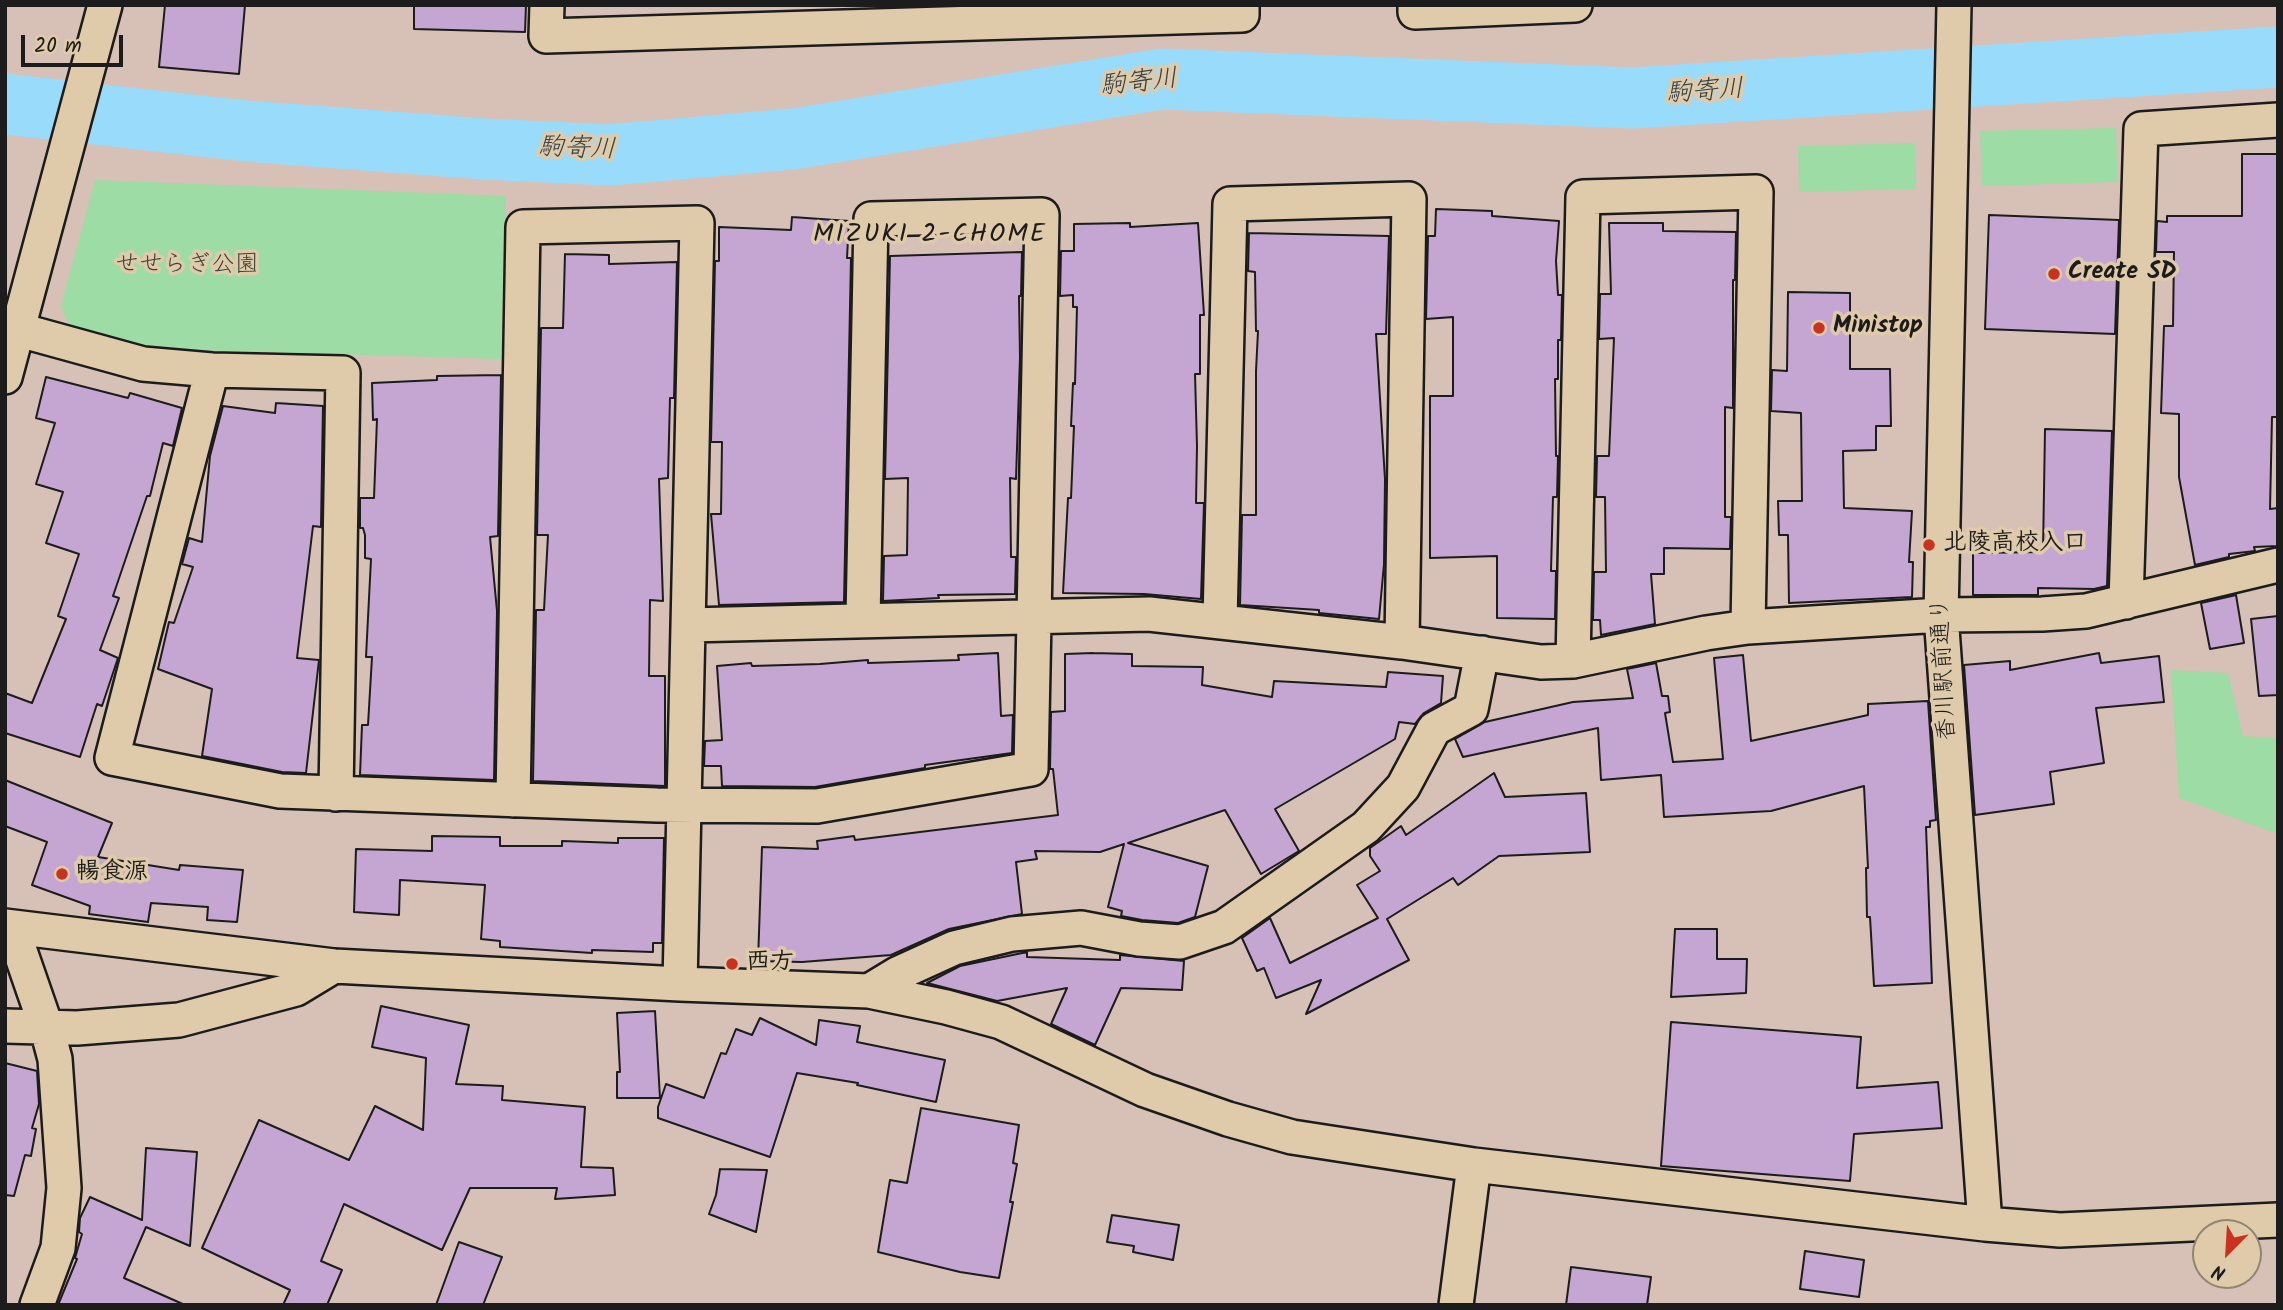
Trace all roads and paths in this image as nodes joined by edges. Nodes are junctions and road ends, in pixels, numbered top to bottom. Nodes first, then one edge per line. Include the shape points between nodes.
1 (105, 5) edge
2 (547, 5) edge
3 (1242, 5) edge
4 (1415, 5) edge
5 (1575, 5) edge
6 (1954, 5) edge
7 (2278, 120) edge
8 (11, 327) edge
9 (212, 369) junction
10 (5, 377) edge
11 (2278, 565) edge
12 (2126, 602) junction
13 (1941, 615) junction
14 (1035, 617) junction
15 (863, 620) junction
16 (1220, 621) junction
17 (688, 625) junction
18 (1748, 627) junction
19 (1402, 642) junction
20 (1482, 653) junction
21 (1573, 661) junction
22 (336, 794) junction
23 (513, 800) junction
24 (685, 805) junction
25 (9, 927) edge
26 (334, 966) junction
27 (680, 984) junction
28 (869, 991) junction
29 (5, 1027) edge
30 (47, 1029) junction
31 (1474, 1165) junction
32 (2278, 1220) edge
33 (1985, 1224) junction
34 (37, 1305) edge
35 (1456, 1305) edge

1 - 8 street
2 - 3 street via 546,36 1242,15
4 - 5 street via 1415,12
6 - 13 street, 香川駅前通り
7 - 12 street via 2141,130
8 - 9 street via 143,364
8 - 10 street
9 - 22 street via 343,373
9 - 22 street via 112,758 280,791
11 - 12 street
12 - 13 street via 2086,611
13 - 18 street
13 - 33 street, 香川駅前通り
14 - 15 street
14 - 15 street via 1042,215 872,219
14 - 16 street via 1149,614
14 - 24 street via 1031,769 817,806
15 - 17 street
16 - 19 street
16 - 19 street via 1230,204 1409,200
17 - 23 street via 697,223 523,227
17 - 24 street
18 - 21 street
18 - 21 street via 1756,192 1583,197
19 - 20 street
20 - 21 street via 1541,662
20 - 28 street via 1471,709 1434,729 1403,787 1366,827 1224,927 1180,942 1081,928 1012,934 954,948
22 - 23 street
23 - 24 street
24 - 27 street
25 - 26 street
25 - 30 street
26 - 27 street
26 - 30 street via 296,989 179,1020
27 - 28 street
28 - 31 street via 1001,1022 1145,1090 1228,1119 1292,1137
29 - 30 street
30 - 34 street via 55,1059 64,1188 58,1248
31 - 33 street
31 - 35 street
32 - 33 street via 2060,1230

